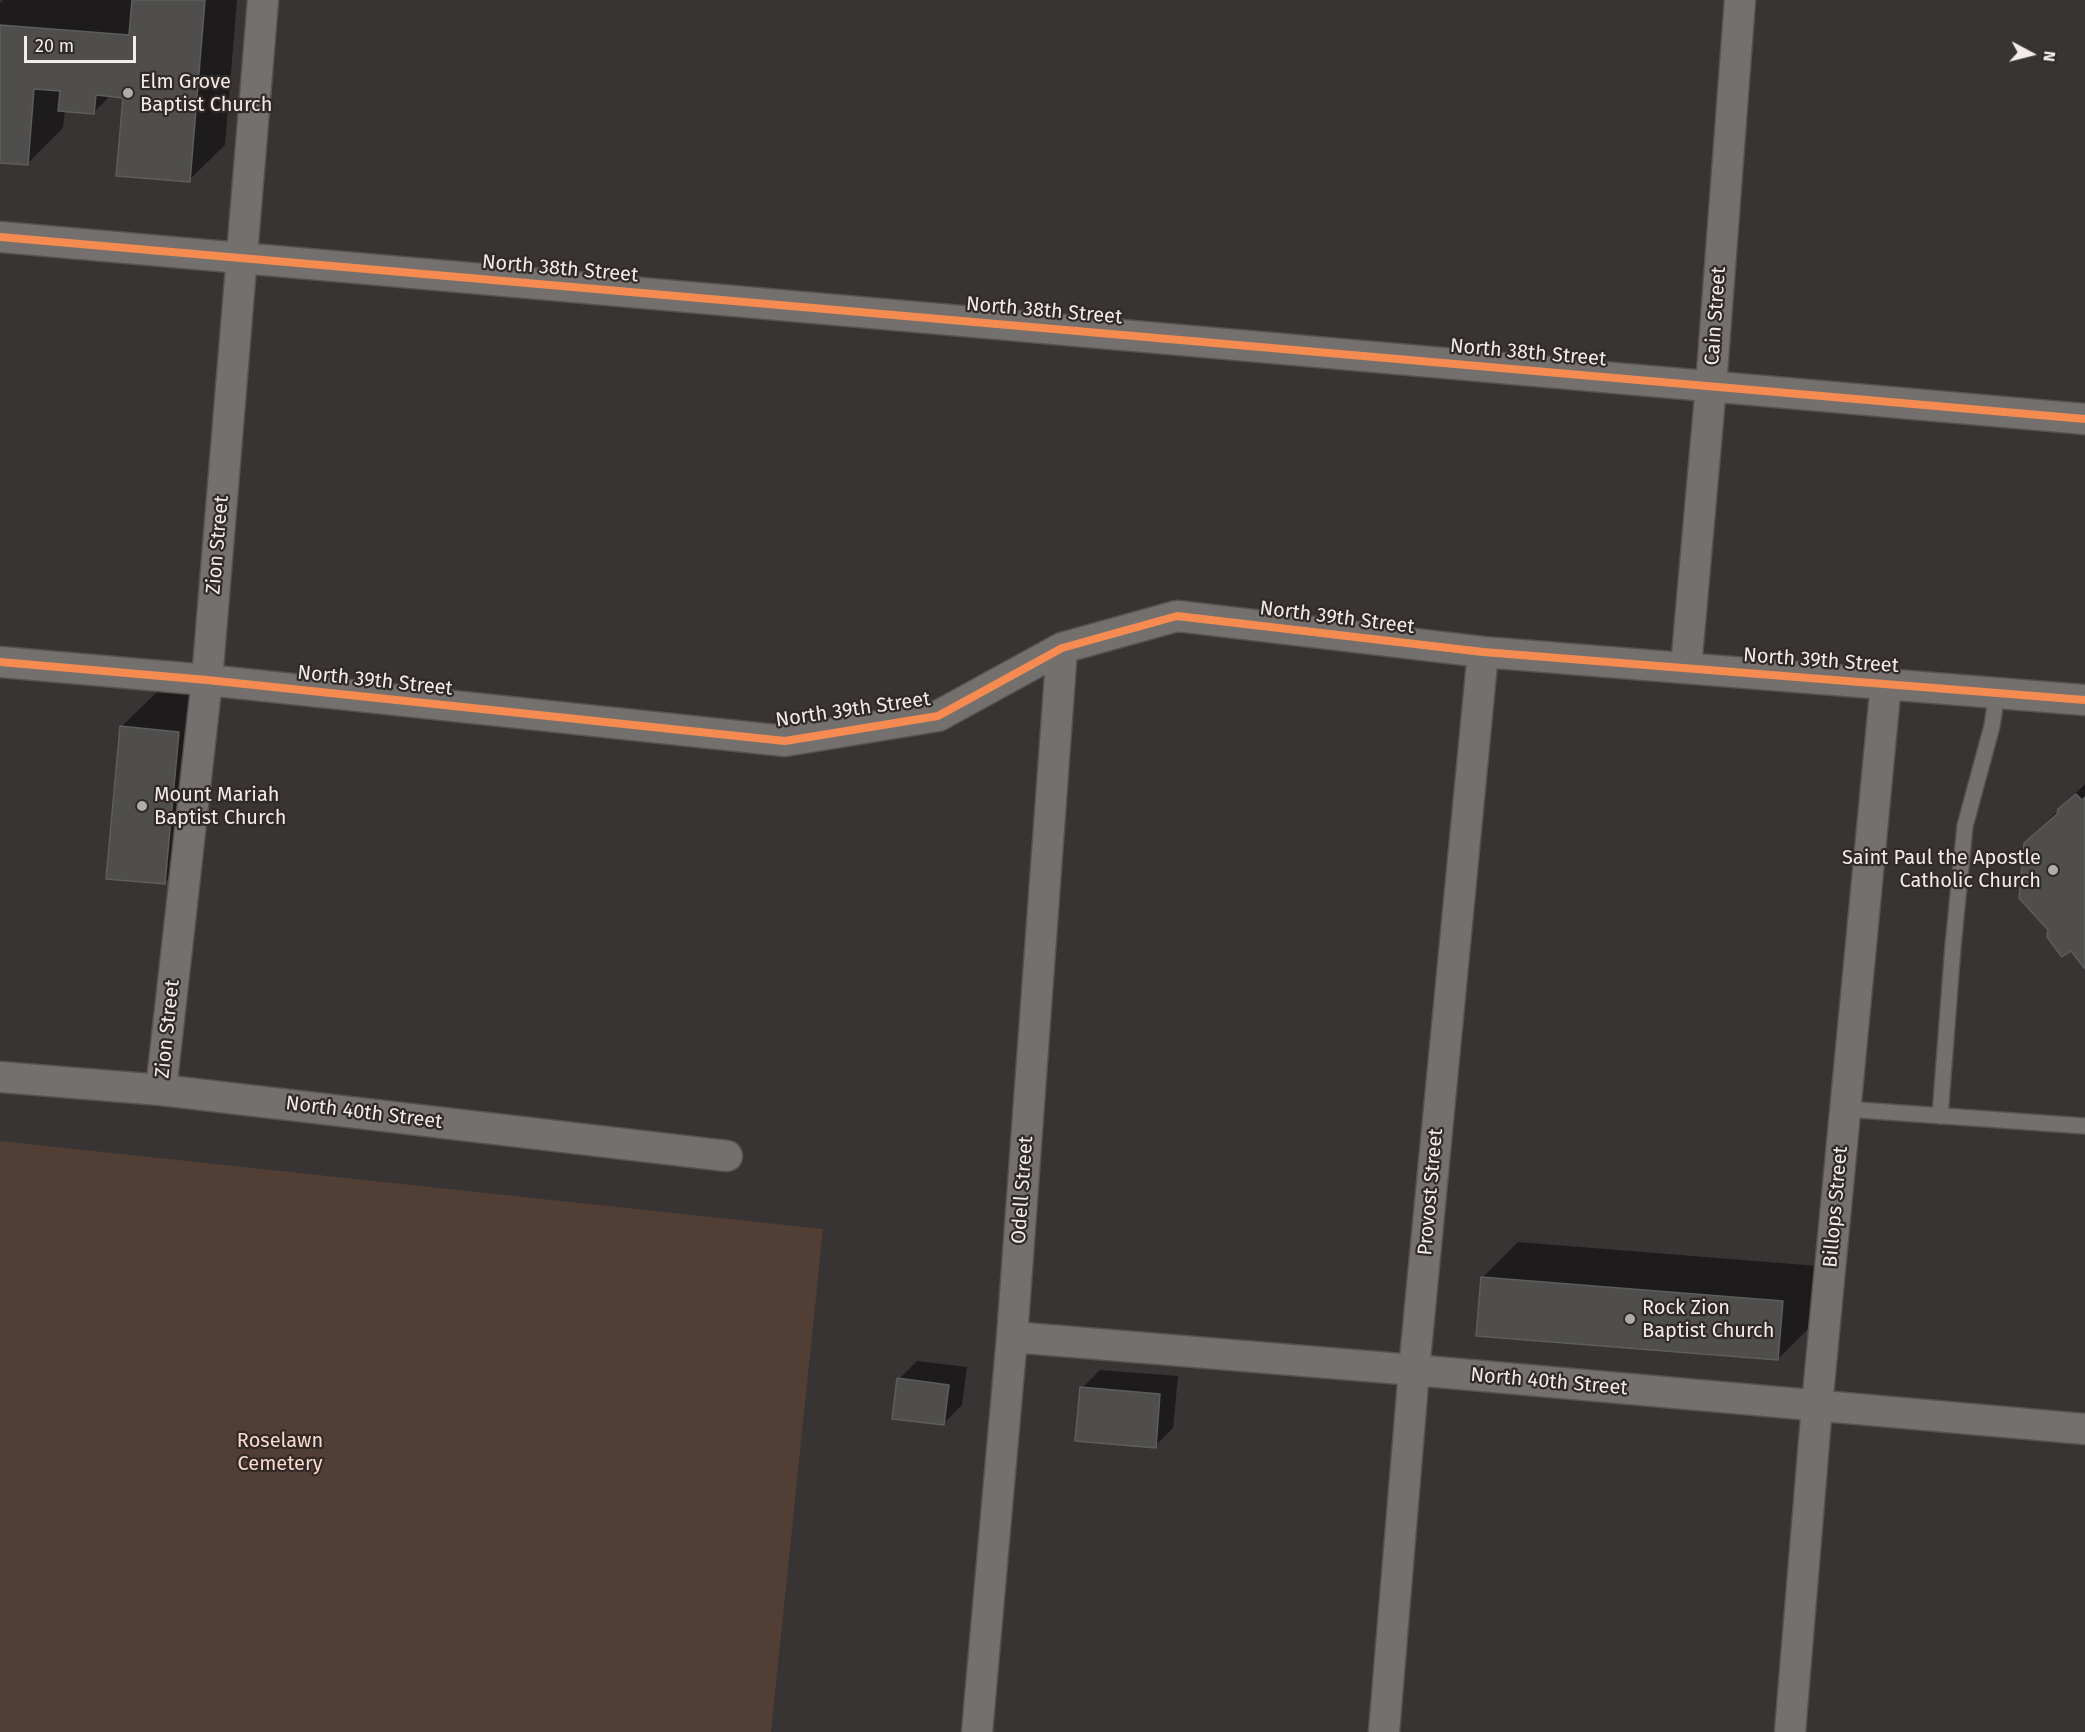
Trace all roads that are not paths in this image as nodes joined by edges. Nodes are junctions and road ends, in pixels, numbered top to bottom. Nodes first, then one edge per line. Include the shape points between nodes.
1 (262, 0) edge
2 (1740, 0) edge
3 (0, 237) edge
4 (242, 258) junction
5 (1711, 386) junction
6 (2085, 419) edge
7 (1062, 648) junction
8 (1483, 652) junction
9 (0, 662) edge
10 (1686, 667) junction
11 (207, 680) junction
12 (1886, 683) junction
13 (1997, 692) junction
14 (2085, 700) edge
15 (0, 1077) edge
16 (161, 1090) junction
17 (1845, 1109) junction
18 (1941, 1116) junction
19 (2084, 1121) edge
20 (727, 1156) dead end
21 (1012, 1337) junction
22 (1414, 1370) junction
23 (1817, 1405) junction
24 (2085, 1429) edge
25 (977, 1732) edge
26 (1384, 1732) edge
27 (1791, 1732) edge

1 - 4 street, Zion Street
2 - 5 street, Cain Street
3 - 4 street, North 38th Street
4 - 5 street, North 38th Street
4 - 11 street, Zion Street
5 - 6 street, North 38th Street
5 - 10 street, Cain Street
7 - 8 street, North 39th Street via 1177,616
7 - 11 street, North 39th Street via 938,716 785,741
7 - 21 street, Odell Street
8 - 10 street, North 39th Street
8 - 22 street, Provost Street
9 - 11 street, North 39th Street
10 - 12 street, North 39th Street
11 - 16 street, Zion Street
12 - 13 street, North 39th Street
12 - 17 street, Billops Street
13 - 14 street, North 39th Street
13 - 18 lane via 1992,726 1965,826
15 - 16 street, North 40th Street
16 - 20 street, North 40th Street
17 - 18 lane
17 - 23 street, Billops Street
18 - 19 lane
21 - 22 street, North 40th Street
21 - 25 street, Odell Street
22 - 23 street, North 40th Street
22 - 26 street, Provost Street
23 - 24 street, North 40th Street
23 - 27 street, Billops Street

